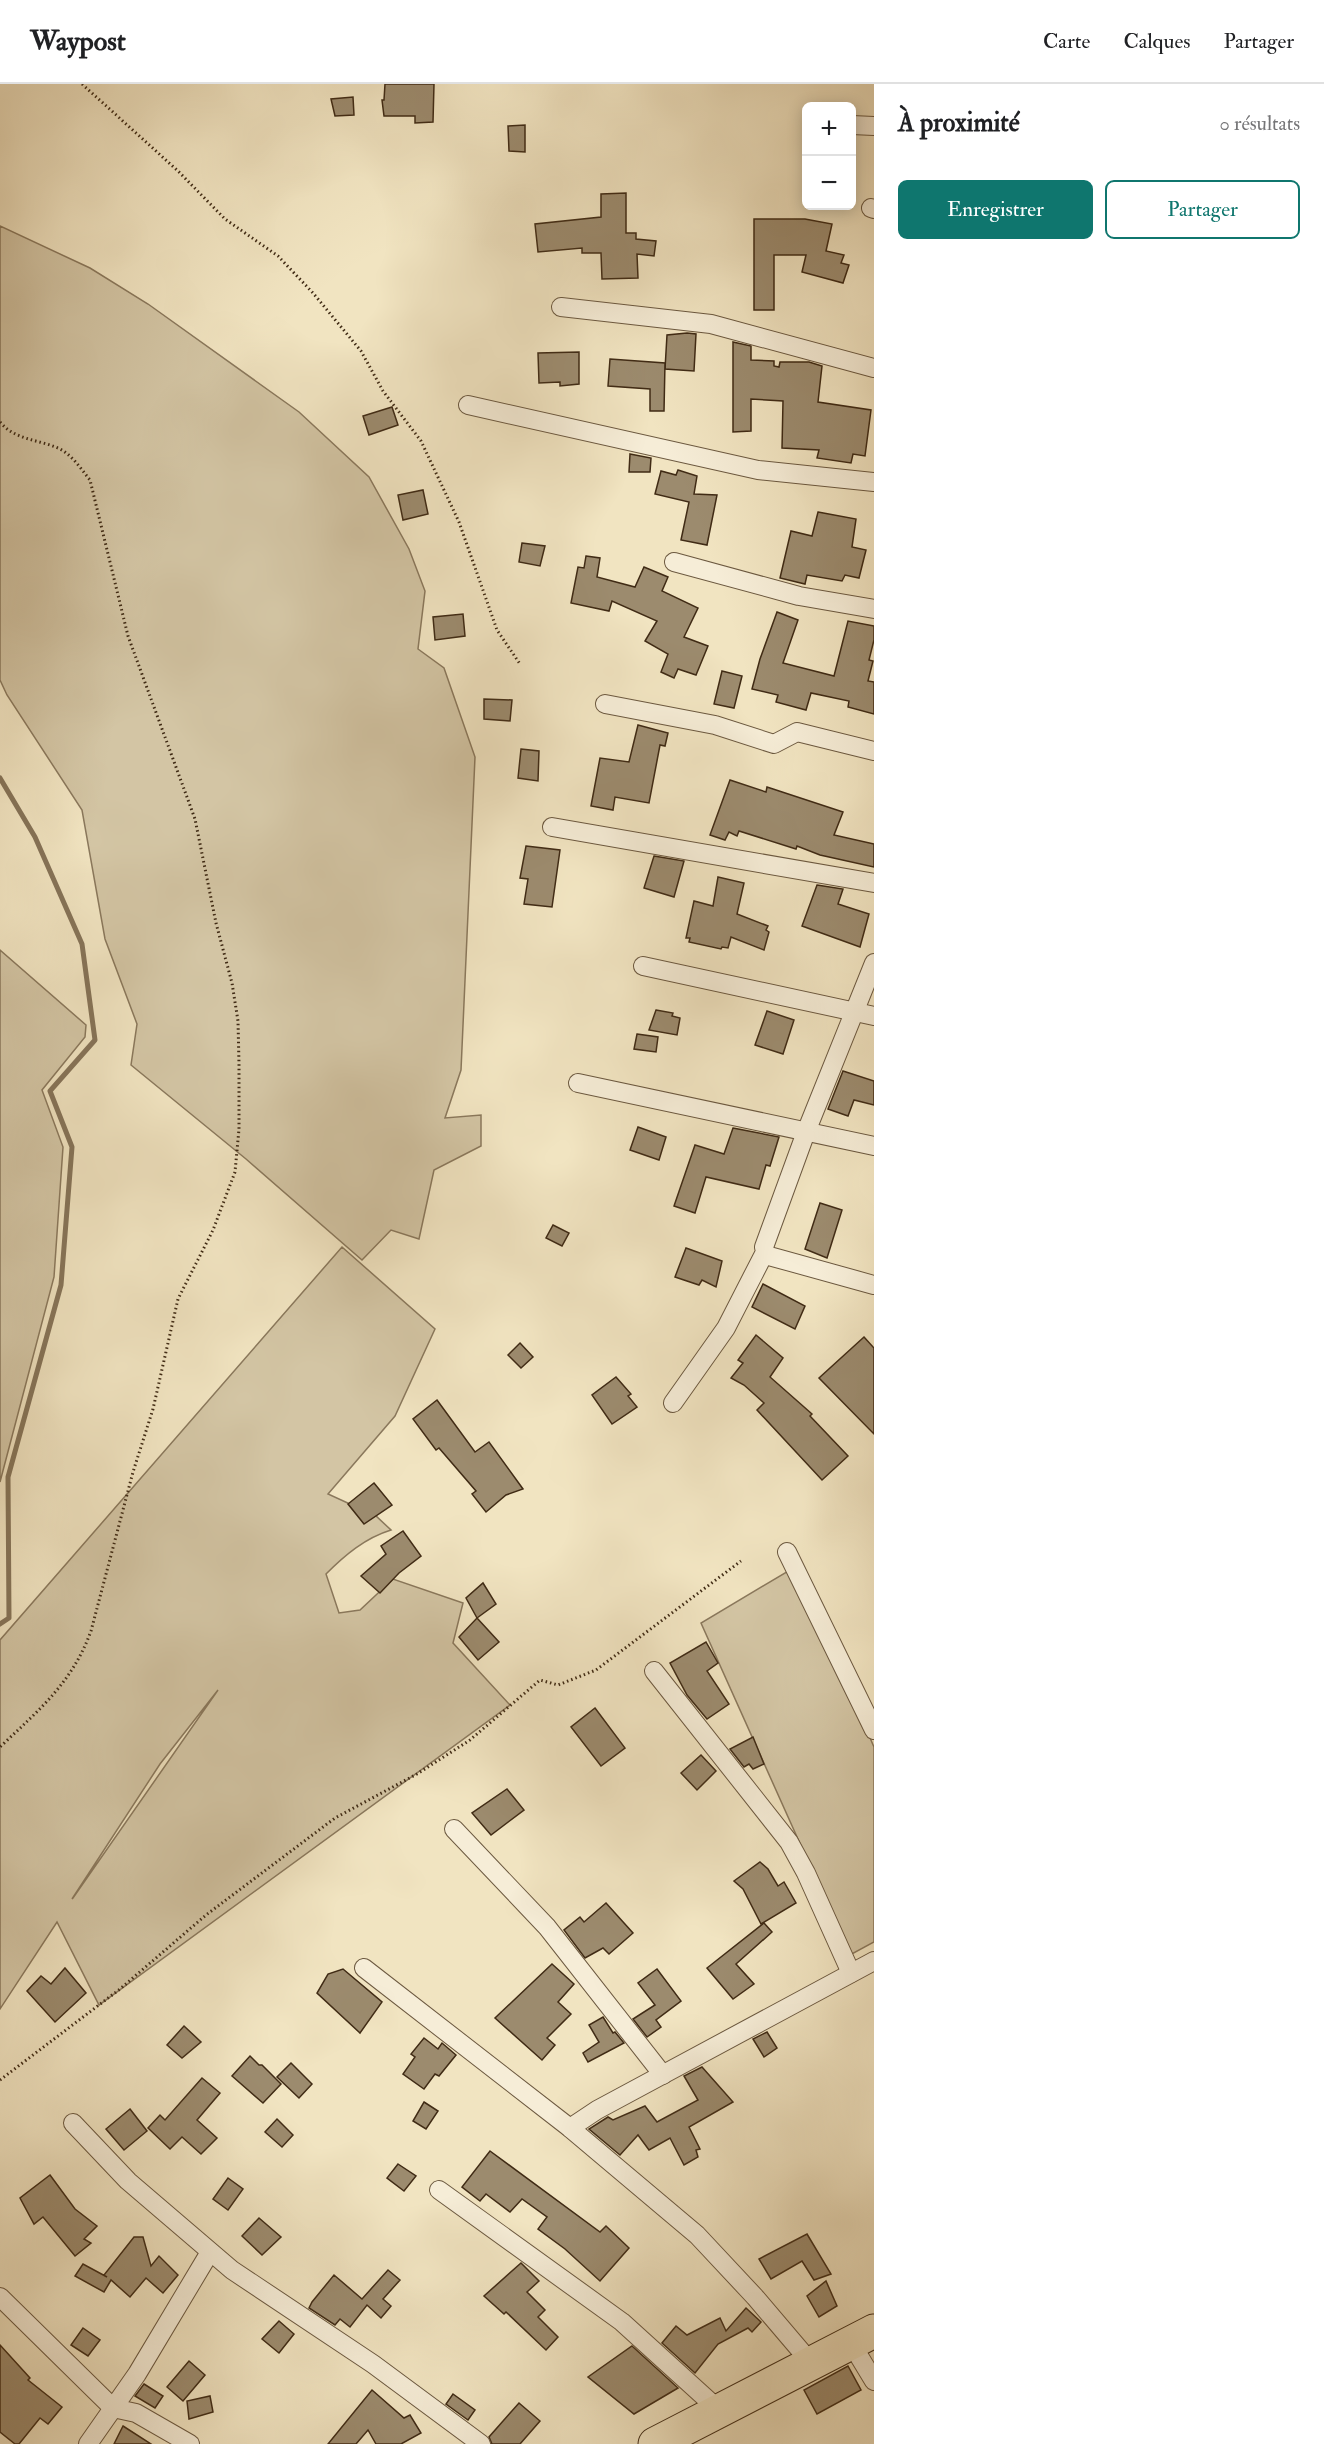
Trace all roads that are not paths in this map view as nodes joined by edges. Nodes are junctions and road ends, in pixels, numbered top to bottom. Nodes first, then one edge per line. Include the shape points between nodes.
1 (856, 125) edge
2 (874, 126) edge
3 (561, 307) dead end
4 (874, 368) edge
5 (468, 405) dead end
6 (874, 482) edge
7 (674, 562) dead end
8 (874, 609) edge
9 (605, 704) dead end
10 (874, 751) edge
11 (552, 827) dead end
12 (874, 883) edge
13 (874, 963) edge
14 (643, 966) dead end
15 (855, 1011) junction
16 (874, 1016) edge
17 (578, 1083) dead end
18 (806, 1132) junction
19 (874, 1146) edge
20 (765, 1252) junction
21 (874, 1285) edge
22 (673, 1403) dead end
23 (787, 1552) dead end
24 (654, 1671) dead end
25 (874, 1730) edge
26 (454, 1829) dead end
27 (874, 1960) edge
28 (364, 1968) dead end
29 (851, 1973) junction
30 (663, 2075) junction
31 (73, 2123) dead end
32 (570, 2128) junction
33 (439, 2190) dead end
34 (210, 2252) junction
35 (0, 2297) edge
36 (862, 2337) edge
37 (812, 2364) junction
38 (874, 2381) edge
39 (113, 2408) junction
40 (720, 2410) junction
41 (88, 2444) edge
42 (189, 2444) edge
43 (481, 2444) edge
44 (655, 2444) edge

1 - 2 street
3 - 4 street via 711,324
5 - 6 street via 758,470
7 - 8 street via 798,596
9 - 10 street via 714,725 774,744 796,732
11 - 12 street
13 - 15 street
14 - 15 street
15 - 16 street
15 - 18 street
17 - 18 street
18 - 19 street
18 - 20 street
20 - 21 street
20 - 22 street via 726,1328
23 - 25 street
24 - 29 street via 789,1842
26 - 30 street via 546,1927
27 - 29 street
28 - 32 street
29 - 30 street
30 - 32 street
31 - 34 street via 128,2181
32 - 37 street via 697,2235
33 - 40 street via 622,2322
34 - 39 street
34 - 43 street
35 - 39 street
36 - 37 highway
36 - 38 street
37 - 40 highway
39 - 41 street
39 - 42 street via 136,2413
40 - 44 highway

